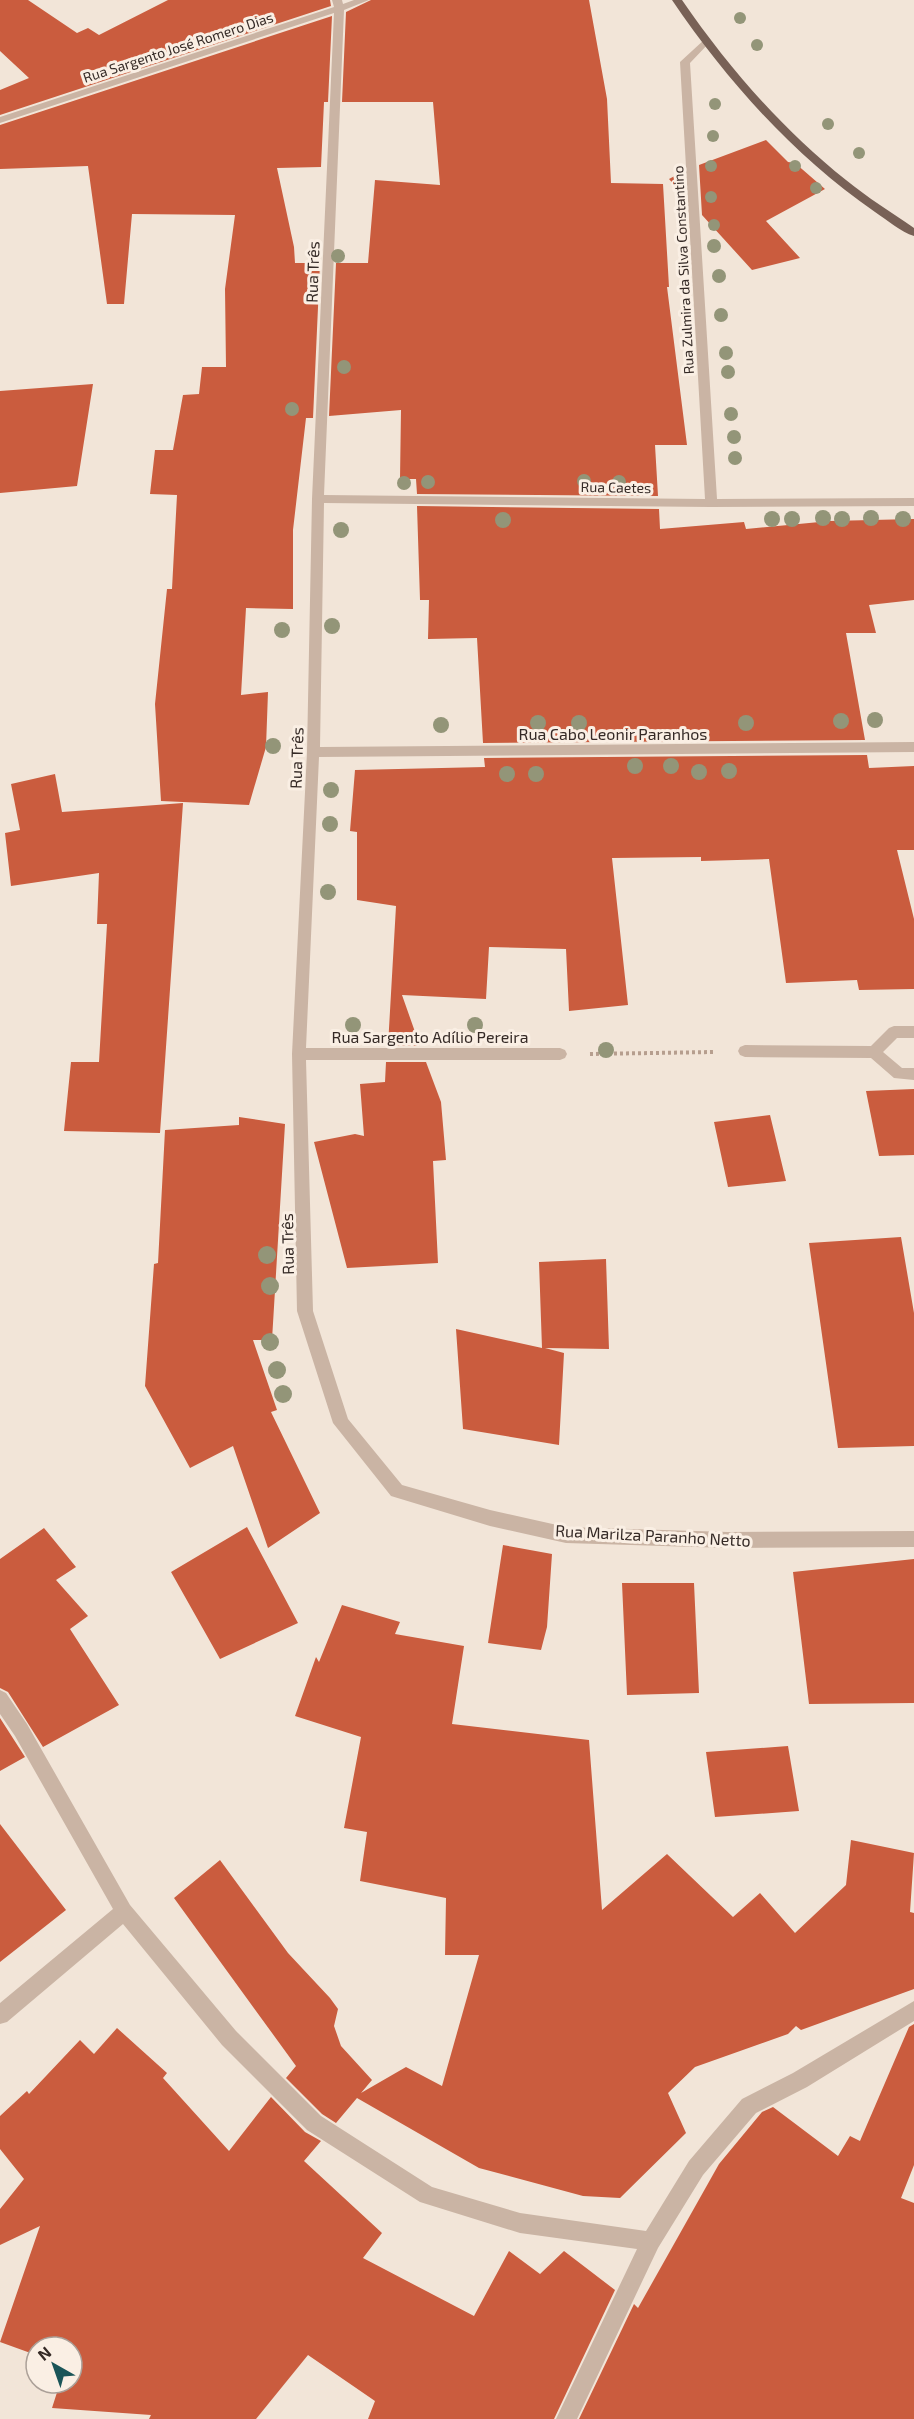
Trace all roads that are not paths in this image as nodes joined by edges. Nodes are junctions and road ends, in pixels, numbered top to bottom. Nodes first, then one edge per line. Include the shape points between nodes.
1 (364, 0) edge
2 (677, 0) edge
3 (338, 4) edge
4 (705, 42) junction
5 (0, 120) edge
6 (914, 233) edge
7 (318, 499) junction
8 (914, 502) edge
9 (711, 503) junction
10 (914, 747) edge
11 (313, 752) junction
12 (914, 1032) edge
13 (745, 1051) road end
14 (874, 1052) junction
15 (299, 1054) junction
16 (560, 1054) road end
17 (914, 1074) edge
18 (397, 1491) joint
19 (914, 1539) edge
20 (0, 1699) edge
21 (124, 1911) junction
22 (914, 2010) edge
23 (0, 2015) edge
24 (651, 2241) junction
25 (566, 2419) edge

1 - 3 street, Rua Sargento José Romero Dias
2 - 4 main road
3 - 5 street, Rua Sargento José Romero Dias
3 - 7 street, Rua Três
4 - 6 main road via 760,106 833,175
4 - 9 street, Rua Zulmira da Silva Constantino via 686,62
7 - 9 street, Rua Caetes
7 - 11 street, Rua Três
8 - 9 street, Rua Caetes
10 - 11 street, Rua Cabo Leonir Paranhos
11 - 15 street, Rua Três
12 - 14 street via 894,1032
13 - 14 street
14 - 17 street via 898,1074
15 - 16 street, Rua Sargento Adílio Pereira
15 - 18 street, Rua Três via 305,1311 340,1423
18 - 19 street, Rua Marilza Paranho Netto via 566,1535 728,1540
20 - 21 street
21 - 23 street
21 - 24 street via 229,2038 314,2123 427,2195 520,2223
22 - 24 street via 800,2080 749,2106 696,2168
24 - 25 street

